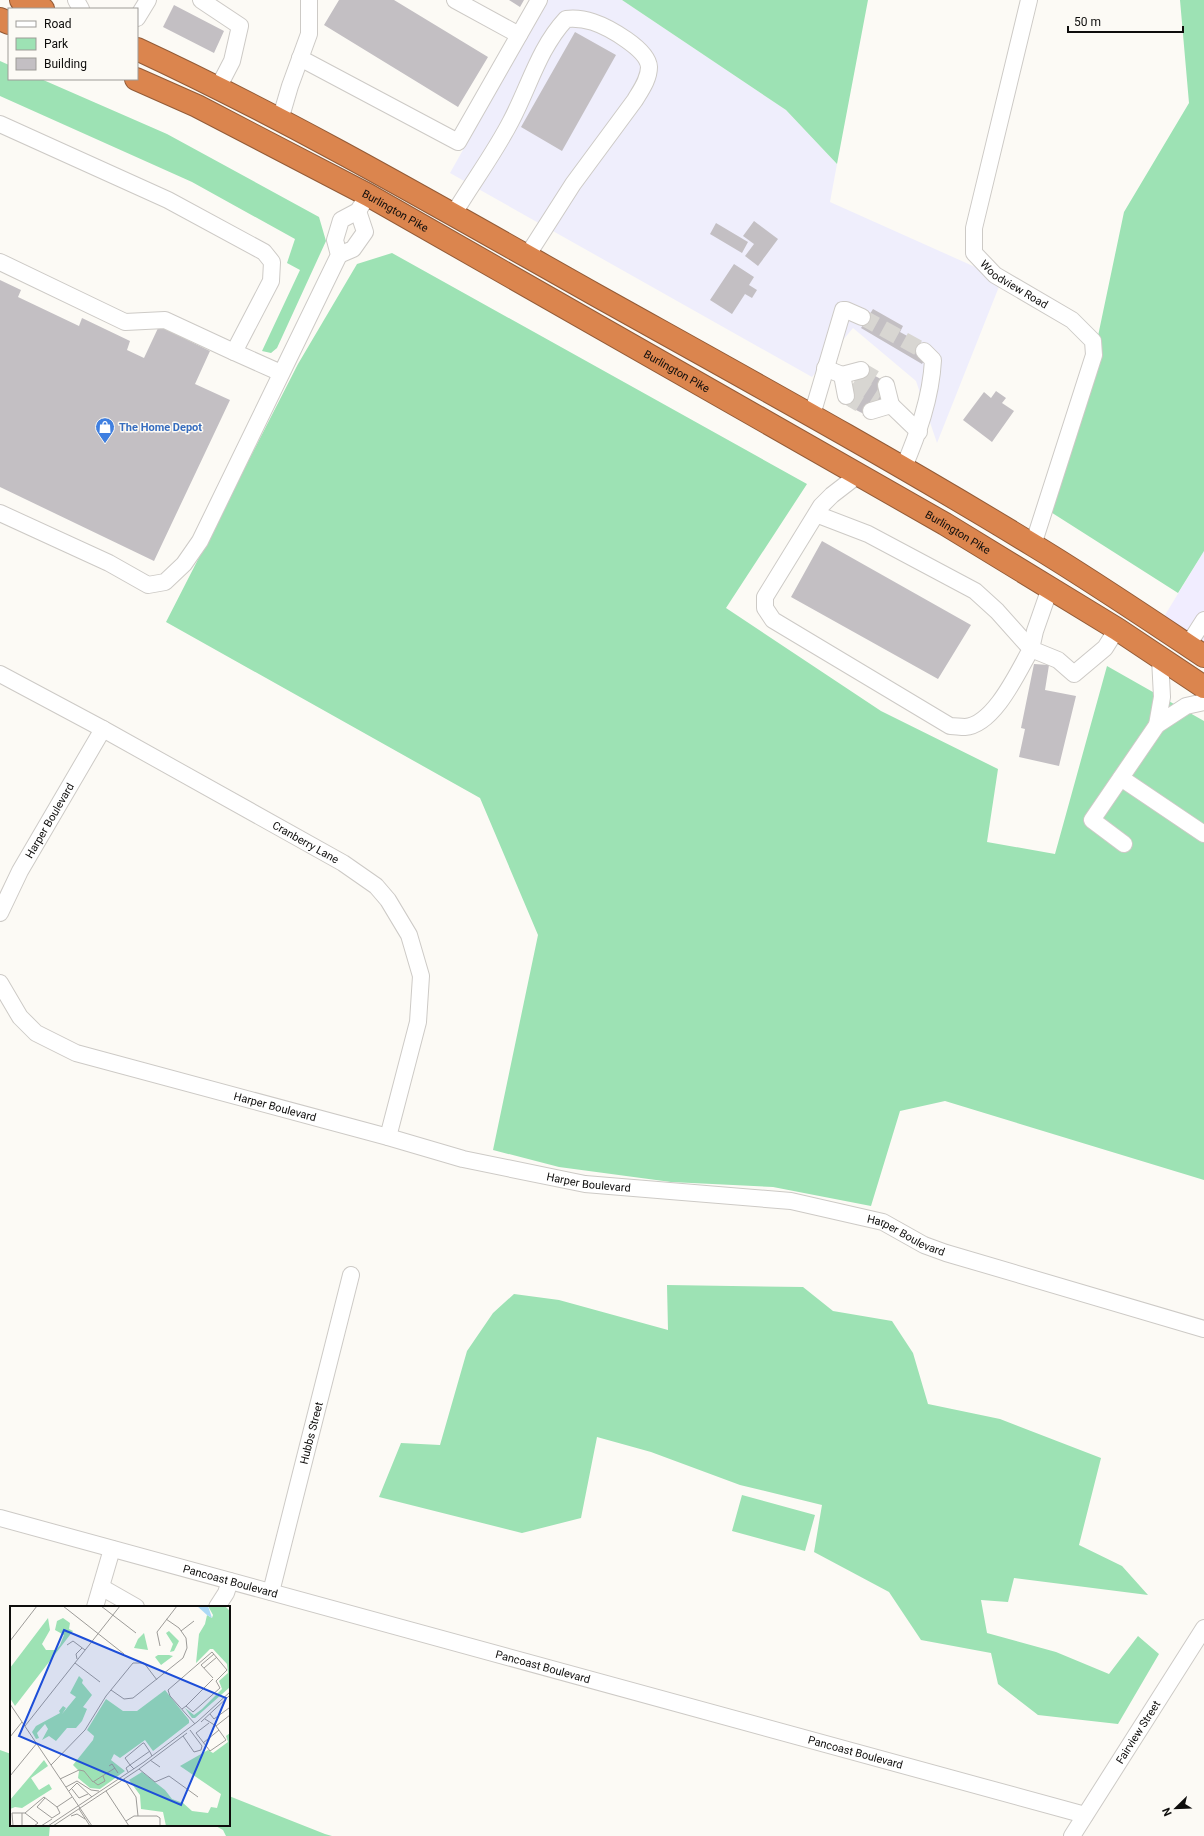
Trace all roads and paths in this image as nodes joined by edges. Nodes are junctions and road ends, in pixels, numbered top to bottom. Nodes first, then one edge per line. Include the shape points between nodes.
1 (21, 0) edge
2 (45, 0) edge
3 (148, 0) edge
4 (201, 0) edge
5 (309, 0) edge
6 (455, 0) edge
7 (539, 0) edge
8 (1029, 0) edge
9 (41, 8) edge
10 (58, 8) edge
11 (138, 16) edge
12 (519, 36) junction
13 (138, 50) edge
14 (300, 58) junction
15 (138, 80) edge
16 (218, 88) junction
17 (280, 120) junction
18 (0, 124) edge
19 (363, 203) junction
20 (453, 214) junction
21 (339, 254) junction
22 (527, 256) junction
23 (0, 262) edge
24 (862, 317) tunnel mouth
25 (924, 350) tunnel mouth
26 (234, 352) junction
27 (826, 368) junction
28 (281, 373) junction
29 (851, 381) tunnel mouth
30 (882, 400) tunnel mouth
31 (812, 415) junction
32 (919, 432) junction
33 (903, 469) junction
34 (858, 475) junction
35 (0, 513) edge
36 (816, 514) junction
37 (1033, 545) junction
38 (1050, 588) junction
39 (1204, 620) edge
40 (1117, 629) junction
41 (1031, 649) junction
42 (1196, 650) edge
43 (1160, 658) junction
44 (0, 674) edge
45 (1204, 686) edge
46 (1204, 702) edge
47 (1157, 725) junction
48 (103, 729) junction
49 (1121, 778) junction
50 (1204, 834) edge
51 (1124, 844) dead end
52 (0, 914) edge
53 (0, 983) edge
54 (388, 1137) junction
55 (351, 1275) dead end
56 (1204, 1329) edge
57 (0, 1518) edge
58 (112, 1549) junction
59 (230, 1581) junction
60 (101, 1587) junction
61 (271, 1592) junction
62 (95, 1606) edge
63 (134, 1606) edge
64 (218, 1606) edge
65 (1202, 1633) edge
66 (1085, 1815) junction
67 (1072, 1836) edge

1 - 9 highway
2 - 10 highway
3 - 11 street
4 - 16 street via 240,26 232,61
5 - 14 street via 309,34
6 - 12 street
7 - 12 street
8 - 37 street, Woodview Road via 974,228 974,253 995,275 1072,320 1093,340 1094,355
12 - 14 street via 458,142
13 - 16 highway
14 - 17 street
15 - 19 highway, Burlington Pike via 197,106
16 - 17 highway
17 - 20 highway
18 - 26 street via 168,200 264,252 272,262 271,281
19 - 21 street via 341,220 335,240
19 - 21 street via 365,232 353,249
19 - 34 highway, Burlington Pike
20 - 22 highway
20 - 22 street via 512,120 548,42 566,19 594,22 644,54 649,66 646,81 553,214
21 - 28 street
22 - 31 highway
23 - 26 street via 125,322 165,320
24 - 27 street via 843,310
25 - 32 street via 933,360
26 - 28 street
27 - 29 street
27 - 31 street
28 - 35 street via 200,541 184,564 165,582 148,585 109,563
30 - 32 street
31 - 33 highway
32 - 33 street
33 - 37 highway
34 - 36 street via 832,495
34 - 38 highway, Burlington Pike
36 - 41 street via 868,534 974,591 998,611
36 - 41 street via 765,597 765,608 773,620 950,726 966,727 983,720 1000,701
37 - 42 highway
38 - 40 highway, Burlington Pike
38 - 41 street
39 - 42 street
40 - 41 street via 1105,648 1074,674 1058,660
40 - 43 highway, Burlington Pike
43 - 45 highway, Burlington Pike
43 - 47 street via 1162,697
44 - 48 street, Cranberry Lane
46 - 47 street via 1186,706
47 - 49 street
48 - 52 street, Harper Boulevard via 20,871
48 - 54 street, Cranberry Lane via 343,863 376,886 388,900 409,935 421,976 418,1022
49 - 50 street
49 - 51 street via 1092,820
53 - 54 street, Harper Boulevard via 20,1017 36,1033 76,1053
54 - 56 street, Harper Boulevard via 463,1159 584,1184 792,1201 853,1214 883,1222 924,1245 946,1253
55 - 61 street, Hubbs Street
57 - 58 street, Pancoast Boulevard
58 - 59 street, Pancoast Boulevard
58 - 60 street
59 - 61 street, Pancoast Boulevard
59 - 64 street
60 - 62 street
60 - 63 street
61 - 66 street, Pancoast Boulevard
65 - 66 street, Fairview Street
66 - 67 street, Fairview Street

